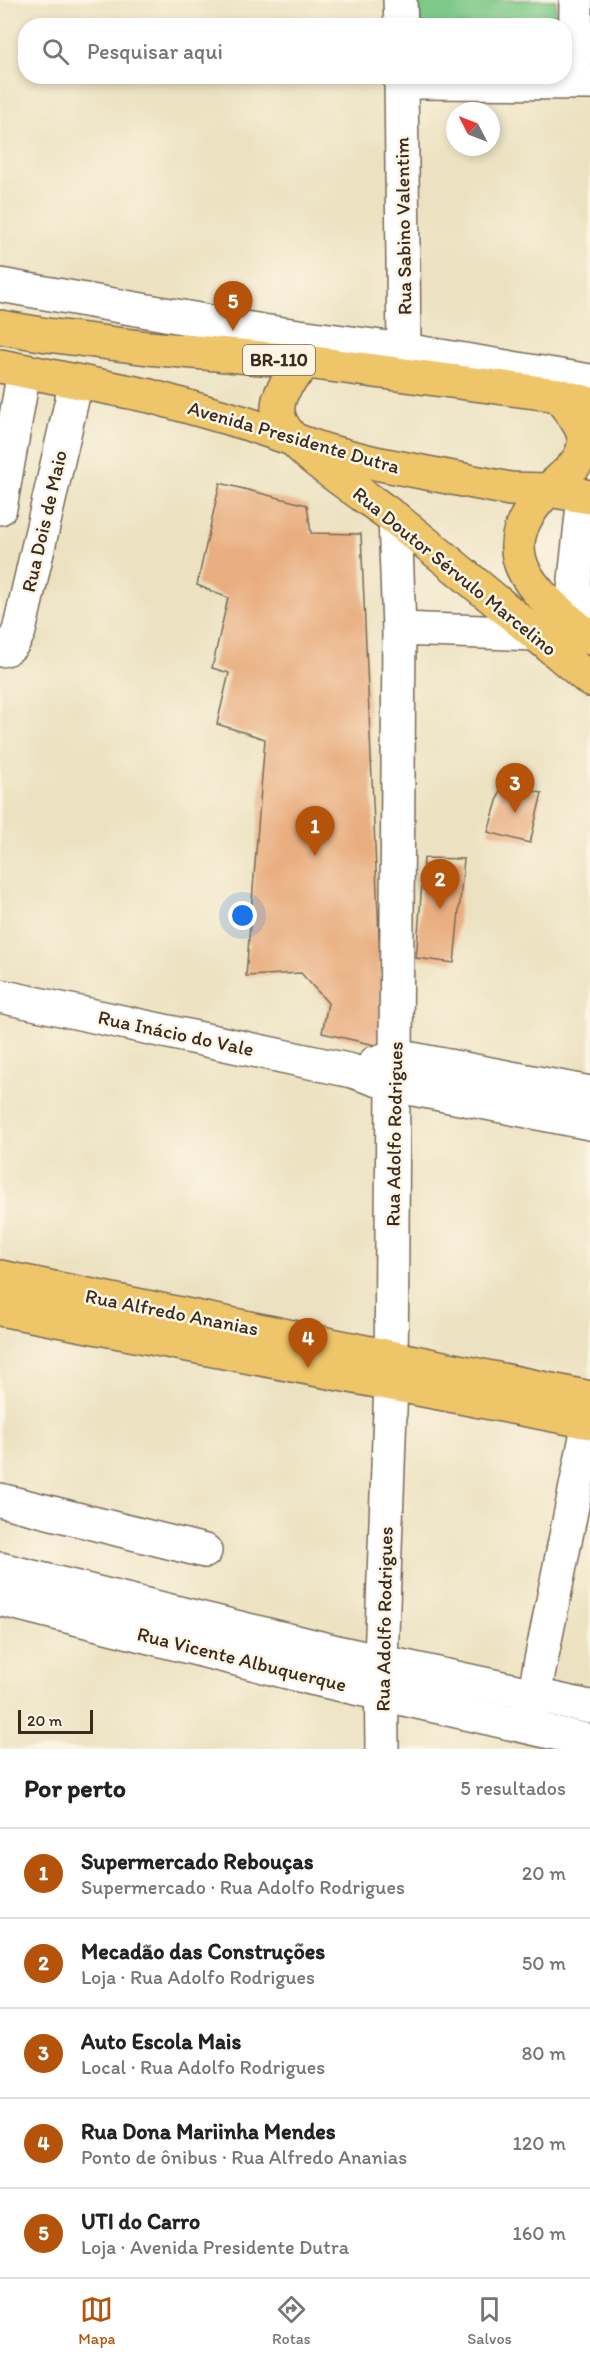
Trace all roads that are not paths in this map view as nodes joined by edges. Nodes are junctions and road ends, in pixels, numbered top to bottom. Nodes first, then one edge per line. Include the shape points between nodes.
1 (400, 0) edge
2 (576, 0) edge
3 (401, 18) edge
4 (583, 82) edge
5 (401, 84) edge
6 (0, 285) edge
7 (0, 327) edge
8 (307, 362) junction
9 (403, 362) junction
10 (12, 369) edge
11 (590, 381) edge
12 (76, 382) junction
13 (558, 395) junction
14 (590, 404) edge
15 (293, 438) junction
16 (548, 490) junction
17 (587, 496) edge
18 (0, 508) edge
19 (395, 518) junction
20 (590, 610) edge
21 (399, 629) junction
22 (535, 634) junction
23 (590, 638) edge
24 (0, 650) edge
25 (590, 680) edge
26 (0, 996) edge
27 (395, 1071) junction
28 (590, 1093) edge
29 (590, 1123) edge
30 (0, 1277) edge
31 (0, 1310) edge
32 (391, 1370) junction
33 (590, 1415) edge
34 (0, 1500) edge
35 (206, 1551) dead end
36 (0, 1569) edge
37 (0, 1599) edge
38 (382, 1677) junction
39 (534, 1694) junction
40 (590, 1707) edge
41 (526, 1738) edge
42 (590, 1741) edge
43 (382, 1749) edge

1 - 3 street
2 - 4 street
5 - 9 street, Rua Sabino Valentim
6 - 9 street via 262,331
7 - 8 main road, BR-110 via 148,348
8 - 9 main road, BR-110
8 - 15 main road via 291,376 279,401 280,419
9 - 11 street
9 - 13 main road, BR-110
10 - 12 main road, Avenida Presidente Dutra
10 - 18 street
12 - 15 main road, Avenida Presidente Dutra via 150,396
12 - 24 street, Rua Dois de Maio via 19,631 13,645
13 - 14 main road, BR-110
13 - 16 main road, Rua Doutor Sérvulo Marcelino via 584,439 579,459
15 - 16 main road, Avenida Presidente Dutra via 327,451 449,479 510,489
15 - 19 main road, Rua Doutor Sérvulo Marcelino via 317,461
16 - 17 main road, Avenida Presidente Dutra
16 - 23 main road, Rua Doutor Sérvulo Marcelino via 520,532 520,568 550,605
17 - 20 street via 574,589
19 - 21 street, Rua Adolfo Rodrigues
19 - 22 main road, Rua Doutor Sérvulo Marcelino
21 - 22 street
21 - 27 street, Rua Adolfo Rodrigues
22 - 25 main road, Rua Doutor Sérvulo Marcelino
26 - 27 street, Rua Inácio do Vale via 352,1071
27 - 28 street, Rua Inácio do Vale
27 - 29 street, Rua Inácio do Vale
27 - 32 street, Rua Adolfo Rodrigues
30 - 32 main road, Rua Alfredo Ananias
31 - 32 main road, Rua Alfredo Ananias
32 - 33 main road, Rua Alfredo Ananias
32 - 38 street, Rua Adolfo Rodrigues
33 - 39 street
34 - 35 street
36 - 38 street, Rua Vicente Albuquerque
37 - 38 street, Rua Vicente Albuquerque via 315,1679
38 - 39 street, Rua Vicente Albuquerque
38 - 41 street, Rua Vicente Albuquerque
38 - 43 street, Rua Adolfo Rodrigues
39 - 40 street, Rua Vicente Albuquerque
39 - 41 street
41 - 42 street, Rua Vicente Albuquerque

